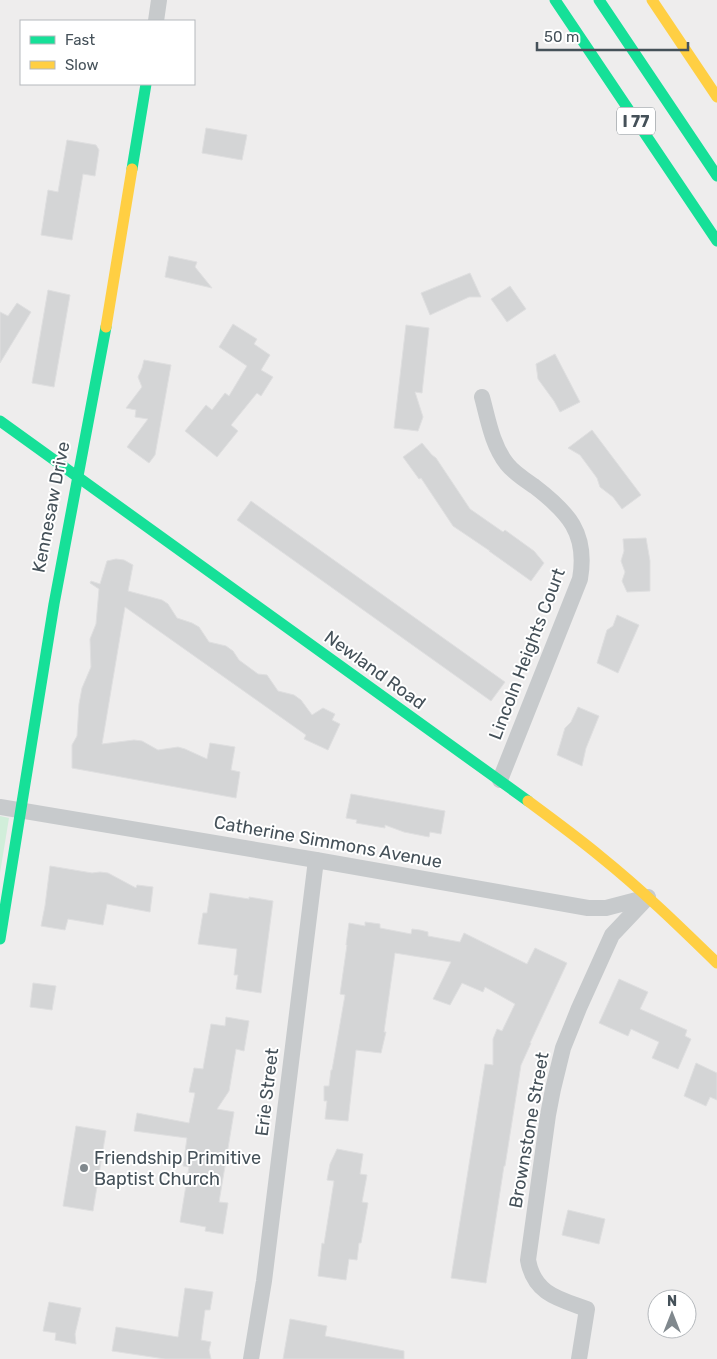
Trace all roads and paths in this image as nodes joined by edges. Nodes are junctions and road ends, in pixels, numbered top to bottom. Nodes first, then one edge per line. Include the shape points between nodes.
1 (159, 0) edge
2 (555, 0) edge
3 (599, 0) edge
4 (652, 0) edge
5 (156, 20) edge
6 (146, 85) edge
7 (717, 97) edge
8 (717, 176) edge
9 (717, 241) edge
10 (482, 397) dead end
11 (0, 421) edge
12 (77, 477) junction
13 (500, 780) junction
14 (0, 807) edge
15 (21, 811) junction
16 (316, 860) junction
17 (648, 898) junction
18 (0, 939) edge
19 (717, 963) edge
20 (251, 1359) edge
21 (579, 1359) edge

1 - 5 street
2 - 9 main road, I 77
3 - 8 main road, I 77
4 - 7 main road
6 - 12 main road, Kennesaw Drive via 106,329
10 - 13 street, Lincoln Heights Court via 497,449 507,465 568,517 582,556 580,579
11 - 12 main road, Newland Road
12 - 13 main road, Newland Road
12 - 15 main road, Kennesaw Drive
13 - 17 main road, Newland Road via 582,841
14 - 15 street, Catherine Simmons Avenue
15 - 16 street, Catherine Simmons Avenue
15 - 18 main road, Kennesaw Drive
16 - 17 street, Catherine Simmons Avenue via 588,908 606,908
16 - 20 street, Erie Street via 264,1281
17 - 19 main road, Newland Road
17 - 21 street, Brownstone Street via 612,935 563,1048 548,1115 528,1260 542,1289 555,1298 587,1308

